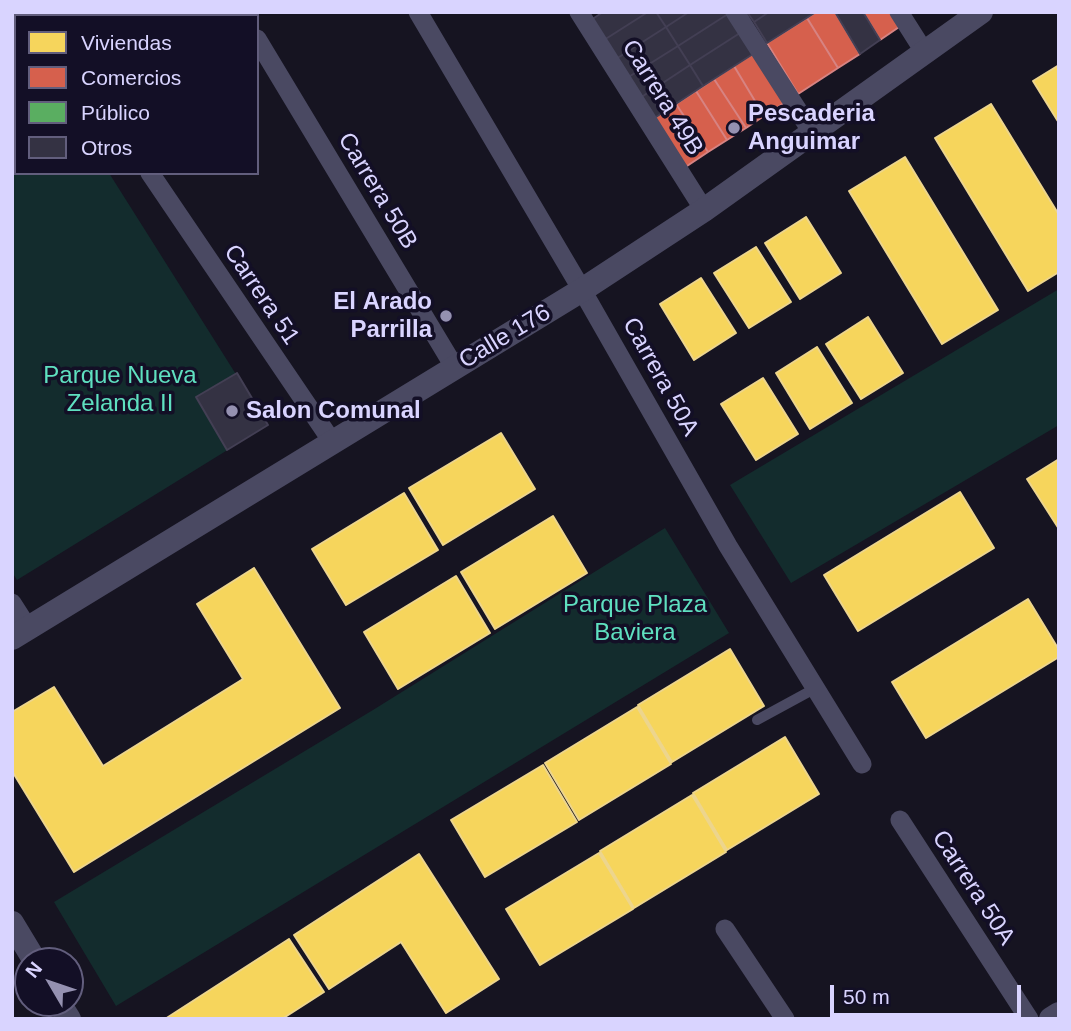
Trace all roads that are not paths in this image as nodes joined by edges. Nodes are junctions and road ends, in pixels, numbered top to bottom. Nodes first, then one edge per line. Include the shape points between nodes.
1 (418, 12) edge
2 (579, 12) edge
3 (736, 12) edge
4 (899, 12) edge
5 (981, 12) edge
6 (259, 41) edge
7 (925, 52) junction
8 (813, 134) junction
9 (151, 175) edge
10 (704, 210) junction
11 (582, 290) junction
12 (455, 368) junction
13 (333, 443) junction
14 (12, 603) edge
15 (20, 633) edge
16 (814, 689) junction
17 (757, 720) dead end
18 (862, 764) dead end
19 (900, 820) dead end
20 (12, 923) edge
21 (725, 929) dead end
22 (26, 947) edge
23 (1059, 1014) edge
24 (785, 1019) edge
25 (1029, 1019) edge
26 (1051, 1019) edge

1 - 11 street, Carrera 50A
2 - 10 street, Carrera 49B
3 - 8 street
4 - 7 street
5 - 7 street, Calle 176
6 - 12 street, Carrera 50B
7 - 8 street, Calle 176
8 - 10 street, Calle 176
9 - 13 street, Carrera 51
10 - 11 street, Calle 176
11 - 12 street, Calle 176
11 - 16 street, Carrera 50A
12 - 13 street, Calle 176
13 - 15 street, Calle 176
14 - 15 street
16 - 17 lane
16 - 18 street, Carrera 50A
19 - 25 street, Carrera 50A
20 - 22 street
21 - 24 street
23 - 26 street

